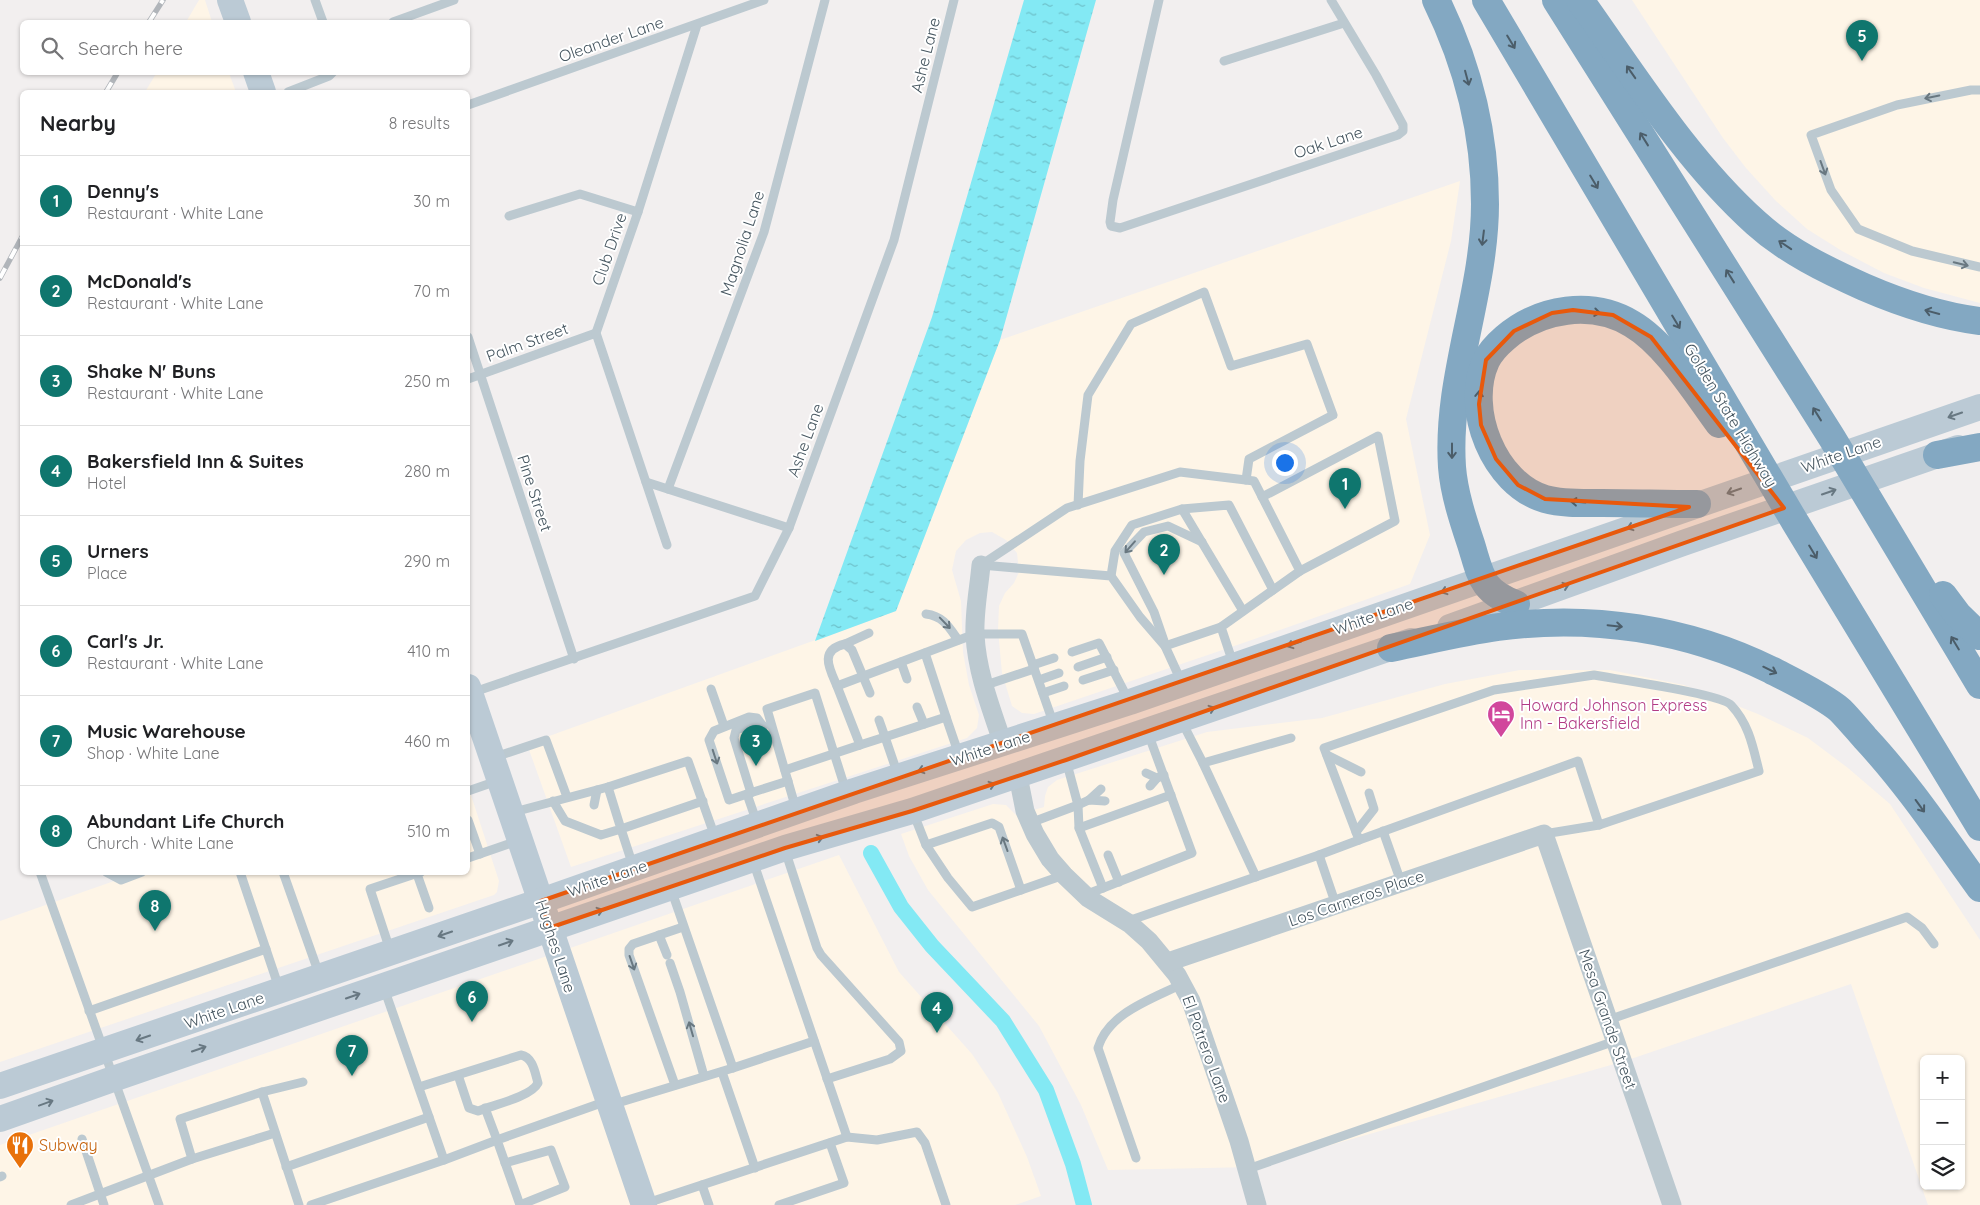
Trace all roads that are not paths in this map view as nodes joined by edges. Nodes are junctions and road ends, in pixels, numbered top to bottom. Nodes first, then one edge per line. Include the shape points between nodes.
1 (230, 0) edge
2 (315, 0) edge
3 (454, 0) edge
4 (764, 0) edge
5 (825, 0) edge
6 (954, 0) edge
7 (1159, 0) edge
8 (1331, 0) edge
9 (1436, 0) edge
10 (1486, 0) edge
11 (1556, 0) edge
12 (1580, 0) edge
13 (237, 20) edge
14 (322, 20) edge
15 (399, 20) edge
16 (1344, 23) junction
17 (697, 25) junction
18 (1224, 61) dead end
19 (257, 75) edge
20 (330, 75) edge
21 (262, 90) edge
22 (293, 90) edge
23 (1980, 90) edge
24 (470, 104) edge
25 (638, 212) junction
26 (510, 216) dead end
27 (1980, 267) edge
28 (1980, 321) edge
29 (596, 333) junction
30 (470, 343) edge
31 (480, 375) junction
32 (470, 378) edge
33 (1980, 407) edge
34 (1832, 438) junction
35 (1980, 441) edge
36 (1980, 447) edge
37 (1937, 455) junction
38 (1246, 480) junction
39 (646, 482) junction
40 (668, 489) junction
41 (1262, 497) junction
42 (1697, 504) junction
43 (1078, 505) junction
44 (1182, 509) junction
45 (1795, 522) junction
46 (788, 528) junction
47 (1202, 542) junction
48 (667, 546) dead end
49 (981, 565) junction
50 (1300, 571) junction
51 (1111, 576) junction
52 (1482, 579) junction
53 (1273, 590) junction
54 (1516, 604) junction
55 (1243, 611) junction
56 (926, 614) dead end
57 (1221, 627) junction
58 (869, 633) dead end
59 (1980, 636) edge
60 (966, 637) junction
61 (845, 644) junction
62 (1165, 646) junction
63 (1391, 648) junction
64 (1072, 652) dead end
65 (924, 653) junction
66 (1107, 657) junction
67 (1054, 658) dead end
68 (574, 659) junction
69 (901, 662) junction
70 (1234, 665) junction
71 (1034, 667) junction
72 (1078, 667) dead end
73 (1114, 670) junction
74 (1059, 673) dead end
75 (862, 676) junction
76 (907, 679) dead end
77 (1038, 680) junction
78 (1083, 680) dead end
79 (1179, 684) junction
80 (1980, 685) edge
81 (837, 686) junction
82 (984, 686) junction
83 (1064, 686) dead end
84 (711, 689) dead end
85 (470, 690) edge
86 (470, 693) edge
87 (870, 693) dead end
88 (1043, 693) junction
89 (1130, 702) junction
90 (917, 707) dead end
91 (946, 717) junction
92 (1181, 719) junction
93 (879, 720) dead end
94 (924, 724) junction
95 (724, 726) junction
96 (763, 726) junction
97 (1055, 727) junction
98 (1147, 731) junction
99 (885, 737) junction
100 (1291, 738) dead end
101 (778, 744) junction
102 (1003, 744) junction
103 (860, 745) junction
104 (834, 754) junction
105 (1327, 755) junction
106 (960, 758) junction
107 (1066, 760) junction
108 (1203, 764) junction
109 (496, 769) junction
110 (785, 770) junction
111 (1361, 772) dead end
112 (1146, 773) dead end
113 (1018, 776) junction
114 (1160, 776) junction
115 (899, 777) junction
116 (788, 781) junction
117 (1150, 786) dead end
118 (608, 787) junction
119 (470, 789) edge
120 (1101, 789) dead end
121 (597, 790) junction
122 (1369, 793) dead end
123 (749, 794) junction
124 (847, 794) junction
125 (1171, 795) junction
126 (567, 797) junction
127 (1089, 800) junction
128 (553, 801) junction
129 (1105, 801) dead end
130 (703, 802) junction
131 (1078, 805) junction
132 (594, 806) dead end
133 (797, 811) junction
134 (912, 812) junction
135 (511, 813) junction
136 (1030, 823) junction
137 (758, 825) junction
138 (1599, 825) junction
139 (470, 826) edge
140 (1980, 827) edge
141 (1079, 828) junction
142 (621, 829) junction
143 (1383, 831) junction
144 (1544, 834) junction
145 (1357, 836) junction
146 (520, 840) junction
147 (716, 840) junction
148 (926, 845) junction
149 (785, 848) junction
150 (480, 854) junction
151 (1108, 855) dead end
152 (1319, 855) junction
153 (470, 857) edge
154 (752, 859) junction
155 (634, 869) junction
156 (41, 875) edge
157 (112, 875) edge
158 (134, 875) edge
159 (241, 875) edge
160 (284, 875) edge
161 (413, 875) edge
162 (420, 875) edge
163 (1064, 876) junction
164 (1256, 877) junction
165 (1119, 882) junction
166 (1401, 882) junction
167 (670, 887) junction
168 (1103, 888) junction
169 (1980, 888) edge
170 (1021, 890) junction
171 (1085, 895) junction
172 (541, 901) junction
173 (1336, 905) junction
174 (429, 908) dead end
175 (1126, 922) junction
176 (683, 927) junction
177 (550, 928) junction
178 (659, 935) junction
179 (1934, 944) dead end
180 (266, 949) junction
181 (391, 952) junction
182 (1168, 962) junction
183 (320, 977) junction
184 (1182, 984) junction
185 (383, 986) junction
186 (280, 991) junction
187 (90, 1011) junction
188 (1608, 1020) junction
189 (1615, 1041) junction
190 (814, 1042) junction
191 (104, 1051) junction
192 (733, 1068) junction
193 (722, 1072) junction
194 (458, 1075) junction
195 (704, 1076) junction
196 (113, 1079) junction
197 (827, 1080) junction
198 (303, 1082) dead end
199 (675, 1085) junction
200 (0, 1086) edge
201 (419, 1087) junction
202 (262, 1092) junction
203 (610, 1103) junction
204 (485, 1108) junction
205 (429, 1117) junction
206 (0, 1120) edge
207 (275, 1133) junction
208 (847, 1137) junction
209 (82, 1139) dead end
210 (497, 1140) junction
211 (830, 1143) junction
212 (192, 1158) junction
213 (1136, 1158) dead end
214 (444, 1160) junction
215 (505, 1163) junction
216 (286, 1167) junction
217 (755, 1168) junction
218 (1248, 1169) junction
219 (149, 1176) junction
220 (702, 1185) junction
221 (100, 1193) junction
222 (641, 1202) edge
223 (71, 1205) edge
224 (104, 1205) edge
225 (159, 1205) edge
226 (299, 1205) edge
227 (311, 1205) edge
228 (520, 1205) edge
229 (709, 1205) edge
230 (779, 1205) edge
231 (946, 1205) edge
232 (1258, 1205) edge
233 (1672, 1205) edge

1 - 13 main road
2 - 14 lane
3 - 15 lane
4 - 17 lane, Oleander Lane
5 - 40 lane, Magnolia Lane via 764,232
6 - 46 lane, Ashe Lane via 894,240
7 - 16 lane, Oak Lane via 1113,200 1110,222 1113,227 1120,228 1403,131 1403,124
8 - 16 lane, Oak Lane
9 -> 52 highway via 1454,36 1466,74 1480,128 1484,167 1484,236 1455,398 1452,446 1452,469 1464,525
10 -> 45 highway, Golden State Highway
34 -> 11 highway
28 -> 12 highway via 1905,304 1867,288 1828,271 1757,224 1694,158
16 - 18 lane
17 - 24 lane, Oleander Lane
17 - 25 lane, Club Drive
19 - 21 main road
20 - 22 lane
23 -> 27 lane via 1897,105 1811,135 1831,190 1858,229 1912,251
25 - 26 lane via 580,194
25 - 29 lane, Club Drive
29 - 31 lane, Palm Street
29 - 39 lane
30 - 31 lane, Pine Street
31 - 32 lane, Palm Street
31 - 68 lane, Pine Street
33 -> 42 main road, White Lane
34 - 59 highway via 1958,615
80 -> 34 highway
35 - 37 main road, White Lane
36 - 37 highway
54 -> 37 main road, White Lane
38 - 41 lane via 1254,481
38 - 43 lane via 1180,472
38 - 43 lane via 1249,459 1333,415 1307,344 1231,366 1204,292 1131,324 1088,396
39 - 40 lane
39 - 48 lane
40 - 46 lane
41 - 50 lane
41 - 50 lane via 1378,436 1395,521
42 -> 45 highway via 1581,503 1545,499 1518,485 1496,459 1481,425 1480,378 1486,360 1514,331 1552,313 1592,311 1613,315 1632,324 1651,337 1671,360
42 -> 52 main road, White Lane
43 - 49 lane via 1067,508
44 - 47 lane
44 - 51 lane via 1132,525 1115,551
44 - 53 lane via 1230,505
45 -> 140 highway, Golden State Highway
46 - 68 lane, Ashe Lane via 755,596
47 - 55 lane
47 -> 62 lane via 1168,526 1144,532 1124,553 1154,612
49 - 51 lane
49 - 60 street
50 - 53 lane
51 - 62 lane
52 - 54 highway via 1490,591
52 -> 70 main road, White Lane
53 - 55 lane
54 - 63 main road, White Lane
55 - 57 lane
56 -> 60 lane via 944,620
57 - 62 lane
57 - 70 lane
58 - 61 lane
60 - 65 lane
60 - 71 lane via 1022,634
60 - 82 street via 976,652
61 - 75 lane via 852,650
61 - 81 lane via 835,647 828,660
62 - 79 lane
92 -> 63 main road, White Lane
63 -> 169 highway via 1499,627 1590,623 1673,635 1752,661 1839,710 1892,766
64 - 66 lane via 1099,643
65 - 69 lane
65 - 91 lane
66 - 72 lane
66 - 73 lane
67 - 71 lane
68 - 85 lane, Ashe Lane
69 - 75 lane
69 - 76 lane
70 - 79 main road, White Lane
71 - 77 lane
71 - 82 lane
73 - 78 lane
73 - 89 lane
74 - 77 lane
75 - 81 lane
75 - 87 lane
77 - 88 lane
79 - 89 main road, White Lane
79 - 113 main road via 1156,709 1044,748 1032,755
81 - 103 lane
82 - 102 street
83 - 88 lane
84 - 95 lane
86 - 109 main road, Hughes Lane
88 - 97 lane
89 - 97 main road, White Lane
90 - 94 lane
91 - 94 lane
91 - 106 lane
92 - 98 main road, White Lane
92 - 108 lane
93 - 99 lane
94 - 99 lane
95 - 96 lane via 749,717 757,718
95 -> 123 lane via 714,731 710,740 729,800
96 - 101 lane
96 - 123 lane via 753,724 736,730 734,738
97 - 102 main road, White Lane
98 - 107 main road, White Lane
98 - 114 lane
99 - 103 lane
99 - 115 lane
100 - 108 lane
101 - 104 lane via 767,710 815,693
101 - 110 lane
102 - 106 main road, White Lane
102 - 134 main road via 1000,757 992,764 928,789
103 - 104 lane
104 - 110 lane
104 - 124 lane
105 - 111 lane
105 - 138 lane via 1324,748 1494,690 1594,675 1702,694 1730,703 1748,730 1759,771
105 - 145 lane
106 -> 115 main road, White Lane
107 - 113 main road, White Lane
107 - 131 lane
108 - 164 lane
109 - 119 lane
109 - 126 lane via 546,740
109 - 135 main road, Hughes Lane
110 - 116 lane
112 - 114 lane
134 -> 113 main road, White Lane
113 - 136 street, El Potrero Lane
114 - 117 lane
114 - 125 lane
115 - 124 main road, White Lane
116 - 123 lane
116 - 133 lane
118 - 121 lane
118 - 130 lane via 688,761
118 - 142 lane
120 - 127 lane
121 - 126 lane
121 - 132 lane
122 - 145 lane via 1374,809
123 - 137 lane
124 - 133 main road, White Lane
125 - 141 lane via 1097,825
125 - 165 lane via 1192,853
126 - 128 lane
127 - 129 lane
127 - 131 lane
128 - 135 lane
128 - 142 lane via 565,821 586,826 601,835
130 - 142 lane
130 - 147 lane
131 - 136 lane
131 - 141 lane
133 - 137 main road, White Lane
134 - 148 lane
149 -> 134 main road, White Lane
135 - 146 main road, Hughes Lane
136 - 163 street, El Potrero Lane via 1050,859
137 - 147 main road, White Lane
138 - 143 lane via 1578,760
138 - 144 lane
139 - 150 lane
141 - 168 lane
142 - 155 lane
143 - 145 lane
143 - 166 lane
144 - 166 street, Los Carneros Place
144 - 188 street, Mesa Grande Street
145 - 152 lane
146 - 150 lane
146 - 172 main road, Hughes Lane
147 - 155 main road, White Lane
148 - 170 lane via 972,907
170 -> 148 lane via 998,827 992,822
149 - 154 main road, White Lane
149 - 197 lane via 821,955 901,1047 901,1051 890,1058
150 - 153 lane
151 - 165 lane
152 - 164 lane
152 - 173 lane
154 - 167 main road, White Lane
154 - 190 lane
155 - 172 main road, White Lane
156 - 187 lane
157 - 158 lane via 121,880
159 - 180 lane
160 - 183 lane
161 - 181 lane via 370,889
162 - 174 lane
163 - 170 lane
163 - 171 street, El Potrero Lane
164 - 175 lane
165 - 168 lane
166 - 173 street, Los Carneros Place
167 - 176 lane
177 -> 167 main road, White Lane
168 - 171 lane
171 - 175 street, El Potrero Lane
172 - 177 main road, Hughes Lane
172 -> 181 main road, White Lane
173 - 182 street, Los Carneros Place
175 - 182 street, El Potrero Lane
176 - 178 lane
176 - 192 lane
185 -> 177 main road, White Lane
177 - 203 main road, Hughes Lane
195 -> 178 lane via 680,992
178 -> 199 lane via 633,944 629,955
179 - 188 lane via 1922,928 1907,917
180 - 186 lane
180 - 187 lane
181 - 183 main road, White Lane
182 - 184 street, El Potrero Lane
183 - 186 main road, White Lane
184 - 213 lane via 1119,1018 1101,1037 1098,1048
184 - 218 street, El Potrero Lane via 1191,1000
196 -> 185 main road, White Lane
185 - 201 lane
186 -> 191 main road, White Lane
187 - 191 lane
188 - 189 street, Mesa Grande Street
189 - 218 lane
189 - 233 street, Mesa Grande Street
190 - 192 lane
190 - 197 lane
191 - 196 lane
191 - 200 main road, White Lane
192 - 193 lane
193 - 195 lane
193 - 217 lane
194 - 201 lane
194 - 204 lane via 470,1108 478,1111
194 - 204 lane via 521,1055 530,1059 538,1083 535,1089
195 - 199 lane
206 -> 196 main road, White Lane
196 - 219 lane
197 - 208 lane
198 - 202 lane
199 - 203 lane
201 - 205 lane
202 - 207 lane
202 - 212 lane via 180,1119
203 - 210 lane
203 - 222 main road, Hughes Lane
204 - 210 lane
205 - 214 lane
205 - 216 lane
207 - 212 lane
207 - 216 lane
208 - 211 lane
208 - 231 lane via 877,1140 917,1132
209 - 221 lane
210 - 214 lane
210 - 215 lane
211 - 217 lane
211 - 230 lane via 844,1183
212 - 219 lane
214 - 227 lane
215 - 228 lane
215 - 228 lane via 551,1150 561,1178 564,1187
216 - 226 lane
217 - 220 lane
218 - 232 street, El Potrero Lane
219 - 221 lane
219 - 225 lane
220 - 222 lane
220 - 229 lane
221 - 223 lane
221 - 224 lane

